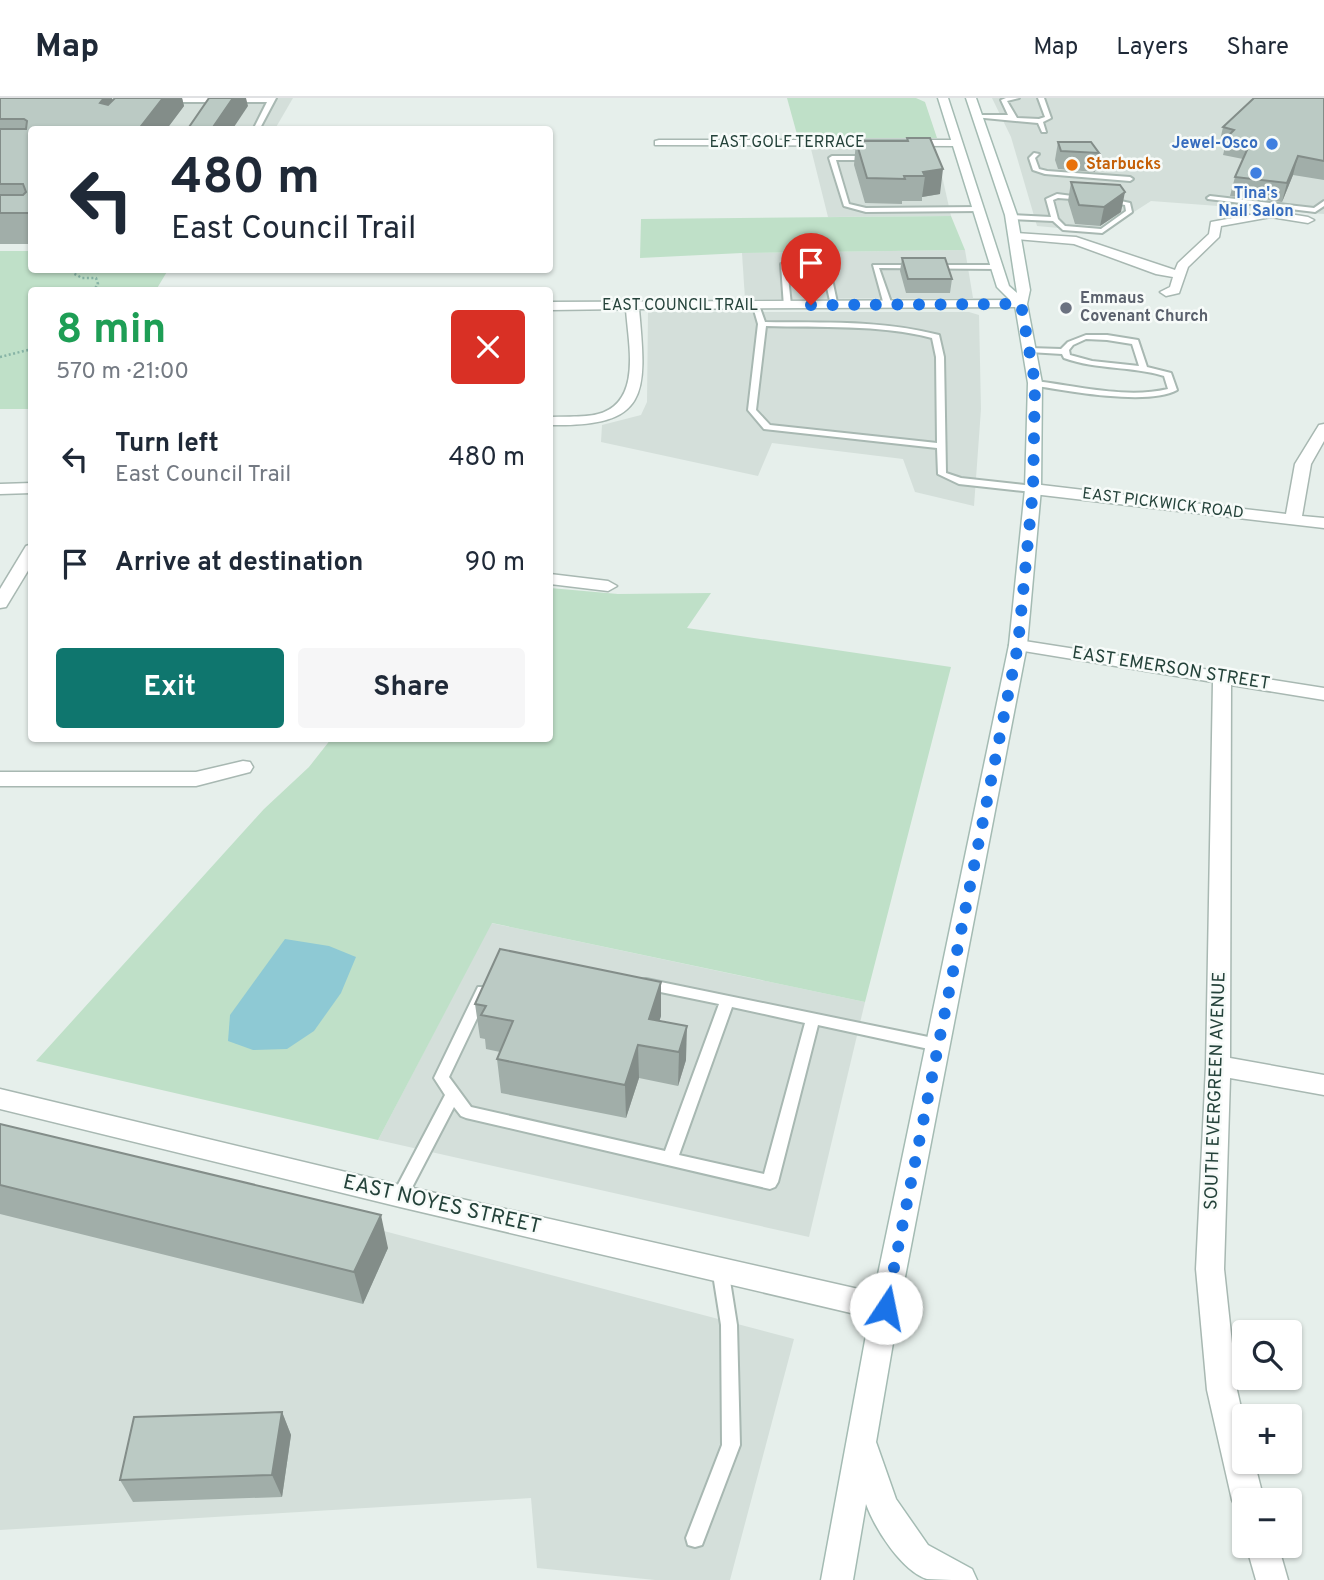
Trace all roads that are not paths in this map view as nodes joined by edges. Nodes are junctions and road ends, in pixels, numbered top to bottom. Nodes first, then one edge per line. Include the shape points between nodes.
1 (943, 98) edge
2 (971, 98) edge
3 (1016, 98) edge
4 (1041, 98) edge
5 (147, 99) edge
6 (272, 99) edge
7 (135, 102) edge
8 (977, 117) junction
9 (1012, 117) junction
10 (1040, 121) junction
11 (258, 126) edge
12 (1044, 131) dead end
13 (659, 143) dead end
14 (829, 143) junction
15 (957, 143) junction
16 (1036, 154) dead end
17 (832, 158) junction
18 (884, 158) edge
19 (1130, 179) dead end
20 (1210, 198) dead end
21 (1324, 203) edge
22 (979, 209) junction
23 (1011, 217) junction
24 (1055, 219) junction
25 (1308, 220) dead end
26 (1015, 236) junction
27 (998, 267) junction
28 (1179, 274) junction
29 (1166, 292) dead end
30 (1021, 304) junction
31 (755, 305) junction
32 (787, 305) junction
33 (835, 305) junction
34 (888, 305) junction
35 (553, 306) edge
36 (632, 306) junction
37 (762, 324) junction
38 (1029, 350) junction
39 (1066, 352) junction
40 (1143, 367) junction
41 (1035, 383) junction
42 (553, 421) edge
43 (1324, 428) edge
44 (941, 446) junction
45 (28, 488) edge
46 (0, 489) edge
47 (1033, 489) junction
48 (1293, 519) junction
49 (1324, 523) edge
50 (24, 575) edge
51 (553, 579) edge
52 (608, 586) dead end
53 (0, 603) edge
54 (1018, 645) junction
55 (1222, 678) junction
56 (1324, 694) edge
57 (243, 767) dead end
58 (0, 779) edge
59 (489, 979) edge
60 (634, 982) edge
61 (727, 1001) junction
62 (813, 1019) junction
63 (938, 1045) junction
64 (1218, 1066) junction
65 (1324, 1085) edge
66 (453, 1094) junction
67 (0, 1098) edge
68 (670, 1159) junction
69 (400, 1196) junction
70 (719, 1268) junction
71 (886, 1308) junction
72 (862, 1441) junction
73 (1245, 1488) edge
74 (695, 1538) dead end
75 (1266, 1558) edge
76 (837, 1580) edge
77 (961, 1580) edge
78 (1272, 1580) edge

1 - 15 street
2 - 8 street
3 - 9 lane via 1004,100
4 - 10 lane via 1049,113
5 - 6 lane
5 - 7 lane
6 - 11 lane
8 - 9 lane
8 - 23 street
9 - 10 lane
10 - 12 lane
13 - 14 street, EAST GOLF TERRACE
14 - 15 street, EAST GOLF TERRACE
14 - 17 lane
15 - 22 street
16 - 19 lane via 1031,158 1036,170 1047,173
17 - 18 lane
17 - 22 lane via 846,205 854,208
20 - 21 lane via 1315,210
22 - 27 street
23 - 24 lane
23 - 26 street
24 - 24 lane via 1049,199 1057,196 1128,204 1129,212 1102,231 1063,228
25 - 28 street via 1271,214 1215,225 1215,235
26 - 28 street via 1076,241
26 - 30 street via 1024,290
27 - 30 street via 1003,287
27 - 34 lane via 875,265
28 - 29 street via 1175,290
30 - 34 street, EAST COUNCIL TRAIL
30 - 38 street
31 - 32 street, EAST COUNCIL TRAIL
31 - 36 street, EAST COUNCIL TRAIL
31 - 37 lane
32 - 33 street, EAST COUNCIL TRAIL
32 - 33 lane via 782,265 819,263 825,265
33 - 34 street, EAST COUNCIL TRAIL
35 - 36 street, EAST COUNCIL TRAIL
36 - 42 street via 636,388 628,405 600,418
37 - 44 lane via 752,410 767,427
37 - 44 lane via 873,328 936,337
38 - 39 lane
38 - 41 street
39 - 40 lane via 1079,362
39 - 40 lane via 1076,338 1135,342
40 - 41 lane via 1168,375 1173,390 1161,395 1136,394
41 - 47 street
43 - 48 street via 1304,464
44 - 47 lane via 943,474 959,481
45 - 46 street
47 - 48 street, EAST PICKWICK ROAD
47 - 54 street
48 - 49 street, EAST PICKWICK ROAD
50 - 53 street
51 - 52 street
54 - 55 street, EAST EMERSON STREET
54 - 63 street
55 - 56 street, EAST EMERSON STREET
55 - 64 street, SOUTH EVERGREEN AVENUE
57 - 58 street via 196,779
59 - 66 lane via 441,1078
60 - 61 lane
61 - 62 lane
61 - 68 lane
62 - 63 lane
62 - 68 lane via 770,1182
63 - 71 street
64 - 65 street
64 - 73 street, SOUTH EVERGREEN AVENUE via 1210,1269 1222,1390
66 - 68 lane via 466,1112
66 - 69 lane
67 - 69 street, EAST NOYES STREET
69 - 70 street, EAST NOYES STREET
70 - 71 street, EAST NOYES STREET
70 - 74 lane via 729,1325 731,1445
71 - 72 street
72 - 76 street
72 - 77 street via 883,1508 917,1556
75 - 78 street

